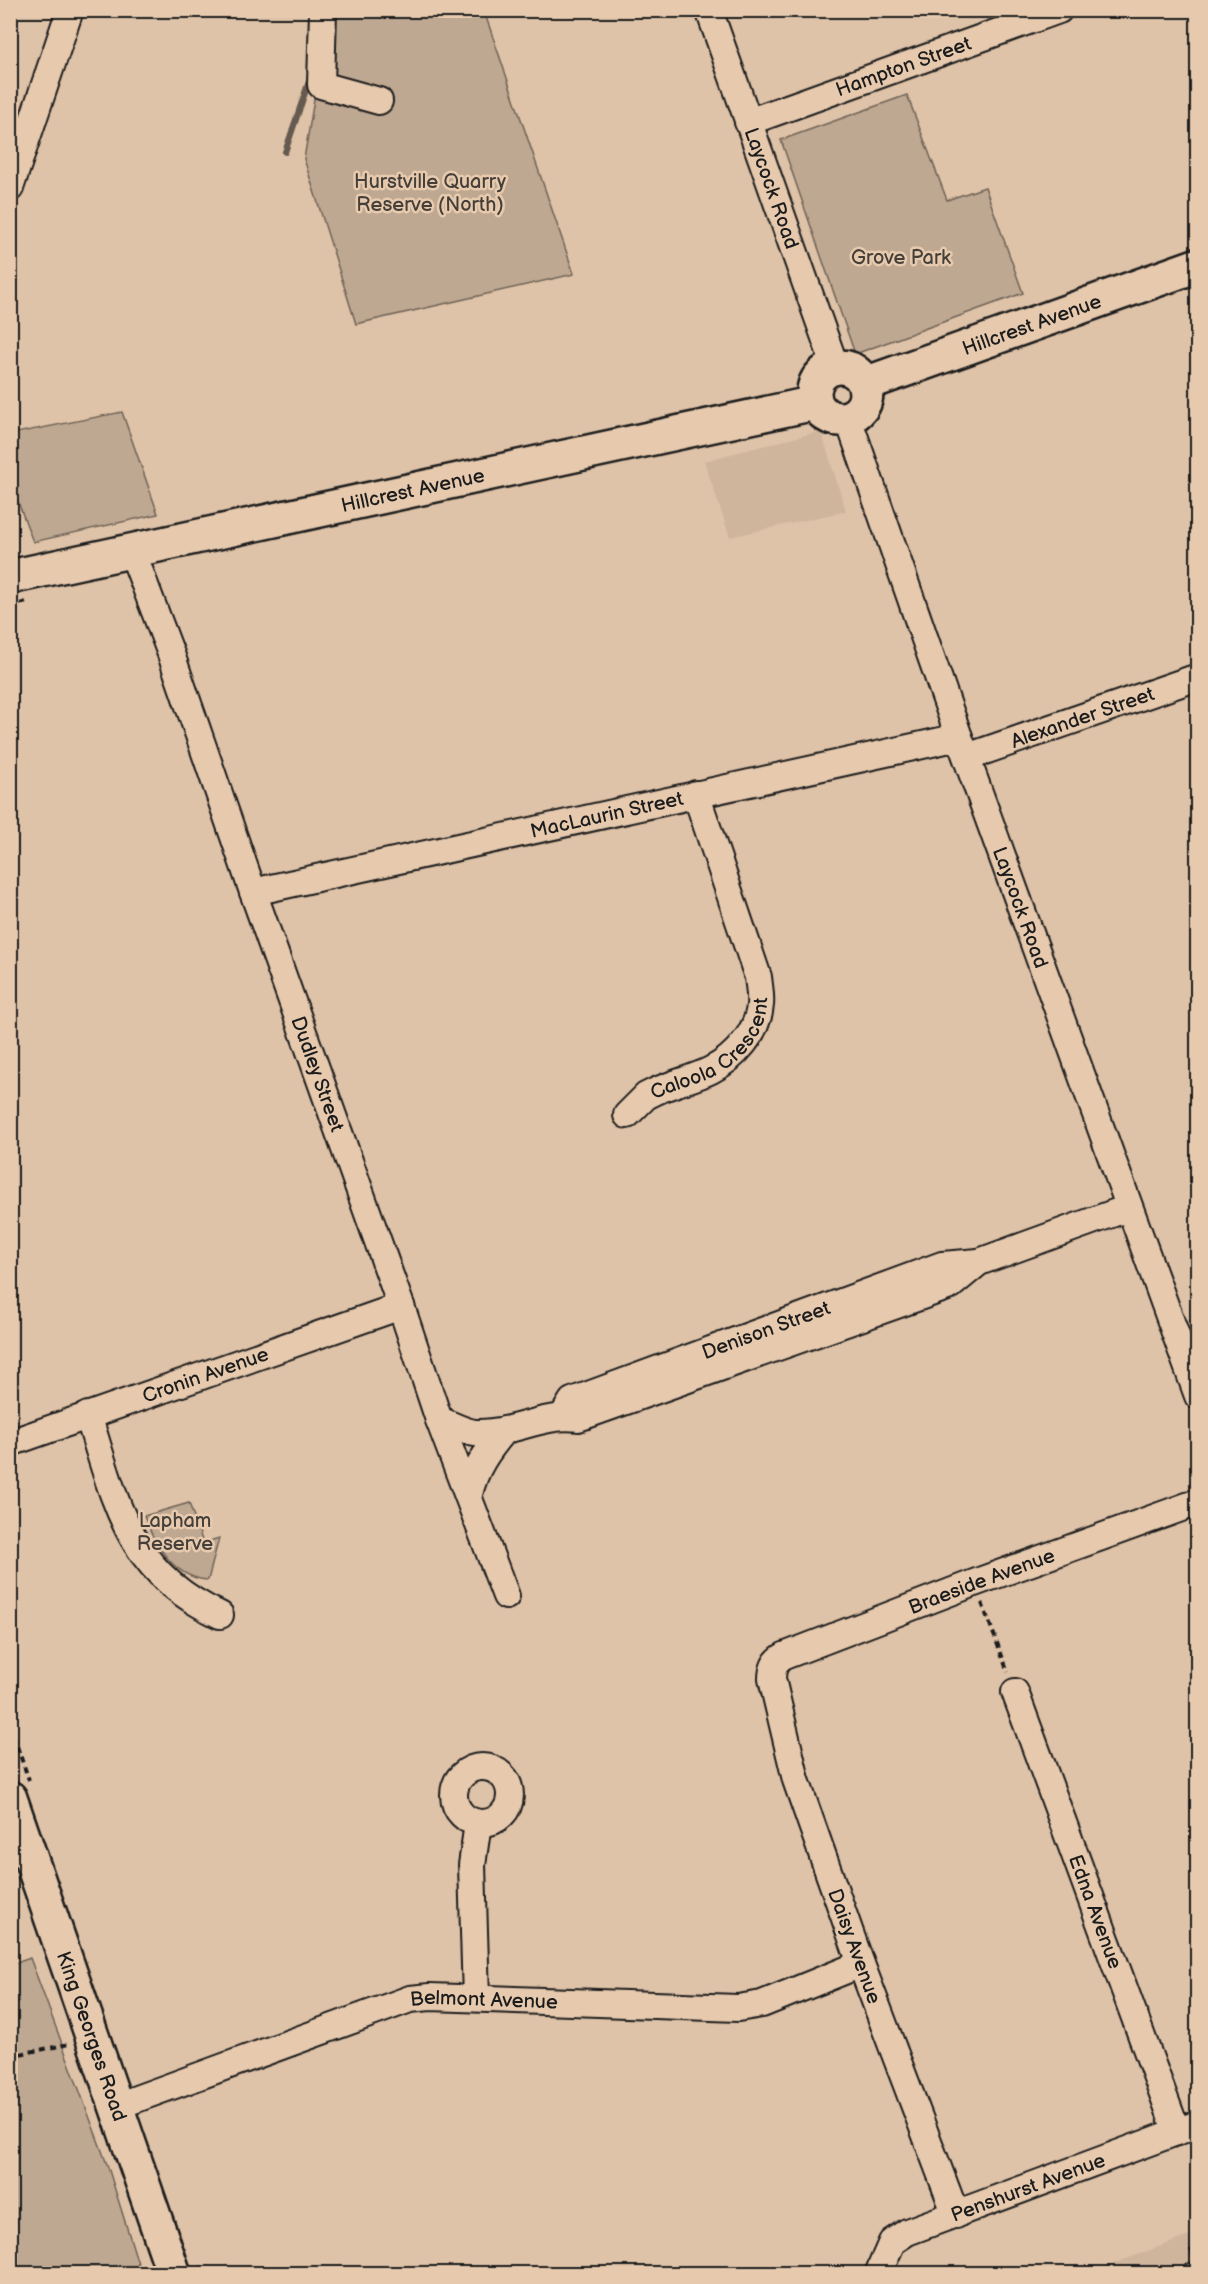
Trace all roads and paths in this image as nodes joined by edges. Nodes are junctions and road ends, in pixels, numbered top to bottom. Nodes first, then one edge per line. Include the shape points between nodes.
1 (70, 10) edge
2 (323, 10) edge
3 (709, 10) edge
4 (1059, 10) edge
5 (379, 101) dead end
6 (22, 116) edge
7 (748, 122) junction
8 (10, 188) edge
9 (1197, 265) edge
10 (835, 366) junction
11 (865, 384) junction
12 (815, 403) junction
13 (848, 418) junction
14 (132, 551) junction
15 (13, 569) edge
16 (1197, 676) edge
17 (963, 747) junction
18 (696, 794) junction
19 (253, 892) junction
20 (627, 1115) dead end
21 (1128, 1208) junction
22 (401, 1306) junction
23 (1197, 1396) edge
24 (88, 1415) junction
25 (439, 1420) junction
26 (505, 1430) junction
27 (10, 1443) edge
28 (469, 1494) junction
29 (1197, 1502) edge
30 (974, 1583) junction
31 (506, 1596) dead end
32 (220, 1615) dead end
33 (772, 1672) joint
34 (1016, 1692) joint
35 (10, 1798) edge
36 (478, 1823) dead end
37 (861, 1964) junction
38 (476, 1998) junction
39 (69, 2044) dead end
40 (10, 2056) edge
41 (117, 2106) junction
42 (1187, 2128) edge
43 (956, 2215) junction
44 (174, 2274) edge
45 (878, 2274) edge

1 - 6 street
2 - 5 street via 321,85
3 - 7 street, Laycock Road
4 - 7 street, Hampton Street
6 - 8 street
7 - 10 street, Laycock Road
9 - 11 main road, Hillcrest Avenue
10 - 11 main road via 857,372
10 - 12 main road via 817,380
11 - 13 main road via 865,401
12 - 13 main road via 828,417
12 - 14 main road, Hillcrest Avenue
13 - 17 street, Laycock Road
14 - 15 main road, Hillcrest Avenue
14 - 19 street, Dudley Street
16 - 17 street, Alexander Street
17 - 18 street, MacLaurin Street
17 - 21 street, Laycock Road
18 - 19 street, MacLaurin Street
18 - 20 street, Caloola Crescent via 758,977 760,1005 750,1035 725,1061 646,1096
19 - 22 street, Dudley Street
21 - 23 street, Laycock Road
21 - 26 street, Denison Street via 979,1262 950,1286 578,1418 563,1416
22 - 24 street, Cronin Avenue
22 - 25 street, Dudley Street
24 - 27 street, Cronin Avenue
24 - 32 street via 122,1519 147,1560 186,1597
25 - 26 street, Denison Street via 474,1433
25 - 28 street, Dudley Street
26 - 28 street via 485,1454
28 - 31 street, Dudley Street
29 - 30 street, Braeside Avenue
30 - 33 street, Braeside Avenue via 784,1656
30 - 34 path
33 - 37 street, Daisy Avenue via 796,1780
34 - 42 street, Edna Avenue
35 - 41 main road, King Georges Road
36 - 38 street via 472,1865
37 - 38 street, Belmont Avenue via 762,2004 738,2008
37 - 43 street, Daisy Avenue
38 - 41 street, Belmont Avenue via 410,1999
39 - 40 path
41 - 44 main road, King Georges Road
42 - 43 street, Penshurst Avenue
43 - 45 street, Penshurst Avenue via 899,2236 887,2249

